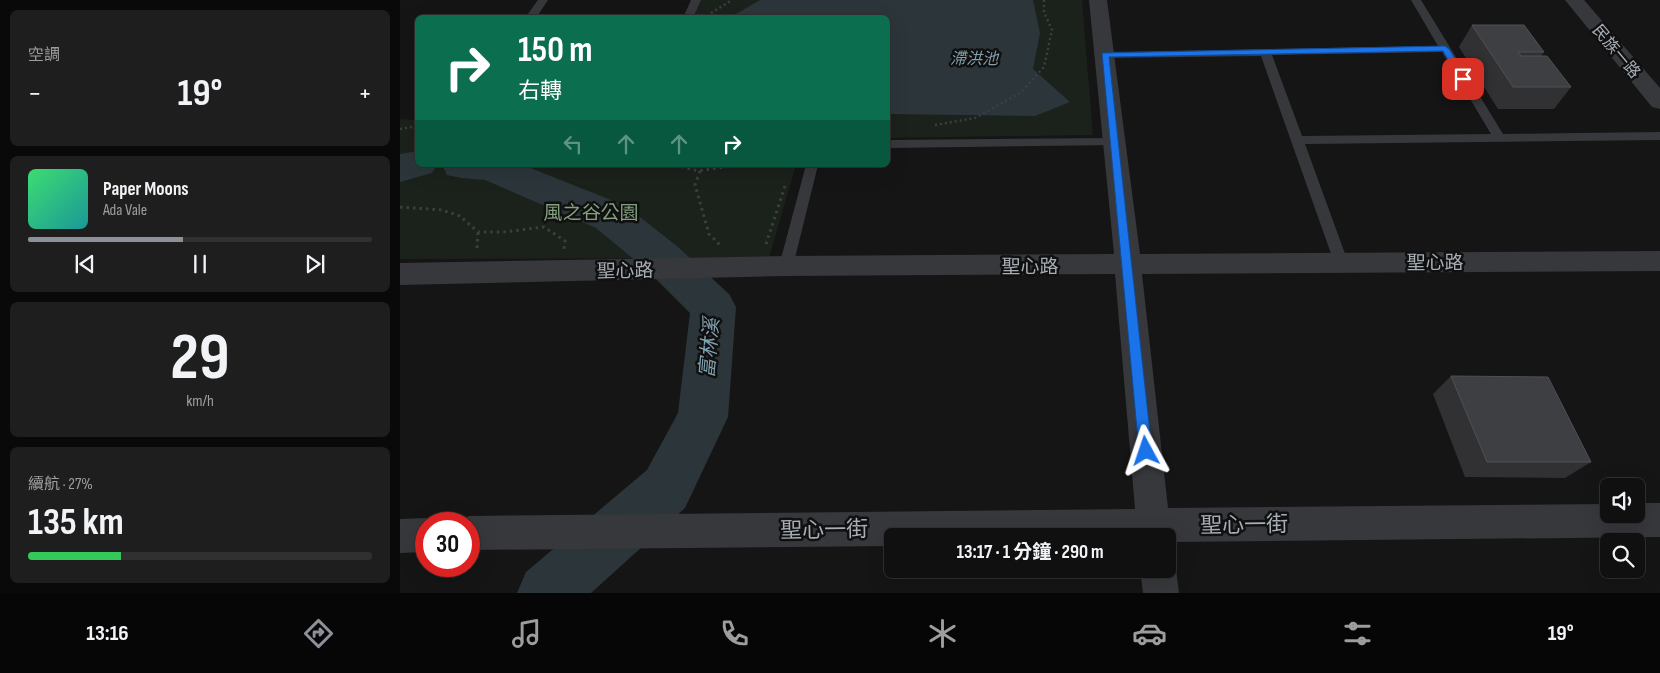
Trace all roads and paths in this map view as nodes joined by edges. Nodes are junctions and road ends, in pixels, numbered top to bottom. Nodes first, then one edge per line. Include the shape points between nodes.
1 (543, 0) edge
2 (696, 0) edge
3 (732, 0) edge
4 (1044, 0) edge
5 (1098, 0) edge
6 (1416, 0) edge
7 (1574, 0) edge
8 (532, 15) edge
9 (689, 15) edge
10 (710, 15) edge
11 (1445, 49) junction
12 (1265, 52) junction
13 (1105, 55) junction
14 (1660, 102) edge
15 (415, 126) edge
16 (932, 126) dead end
17 (400, 129) edge
18 (1660, 136) edge
19 (1500, 138) junction
20 (1296, 140) junction
21 (1112, 142) junction
22 (890, 144) edge
23 (678, 167) edge
24 (731, 167) edge
25 (811, 167) edge
26 (700, 171) junction
27 (786, 182) dead end
28 (400, 207) edge
29 (478, 232) junction
30 (764, 251) dead end
31 (564, 253) dead end
32 (476, 254) dead end
33 (732, 259) junction
34 (1660, 261) edge
35 (1341, 262) junction
36 (1128, 265) junction
37 (786, 266) junction
38 (400, 274) edge
39 (1660, 520) edge
40 (1153, 528) edge
41 (884, 531) edge
42 (1176, 531) edge
43 (484, 533) edge
44 (415, 535) edge
45 (400, 536) edge
46 (1159, 578) edge
47 (1160, 593) edge

1 - 8 lane
2 - 9 lane
3 - 10 path
4 - 16 path via 1044,12 1052,30 1044,67 1020,93 975,118
5 - 13 street
6 - 11 lane
7 - 14 street, 民族一路
11 - 12 lane
11 - 19 lane
12 - 13 lane
12 - 20 lane
13 - 21 street
15 - 17 path
18 - 19 lane
19 - 20 lane
20 - 35 lane
21 - 22 lane
21 - 36 street
23 - 26 path
24 - 26 path
25 - 37 lane
26 - 33 path via 695,185 709,234
27 - 30 path
28 - 29 path via 442,210 460,216
29 - 31 path via 544,227 565,241
29 - 32 path
33 - 37 street, 聖心路
33 - 38 street, 聖心路 via 612,270
34 - 35 street, 聖心路
35 - 36 street, 聖心路
36 - 37 street, 聖心路
36 - 40 street
39 - 42 street, 聖心一街
41 - 43 street, 聖心一街
44 - 45 street
46 - 47 street

